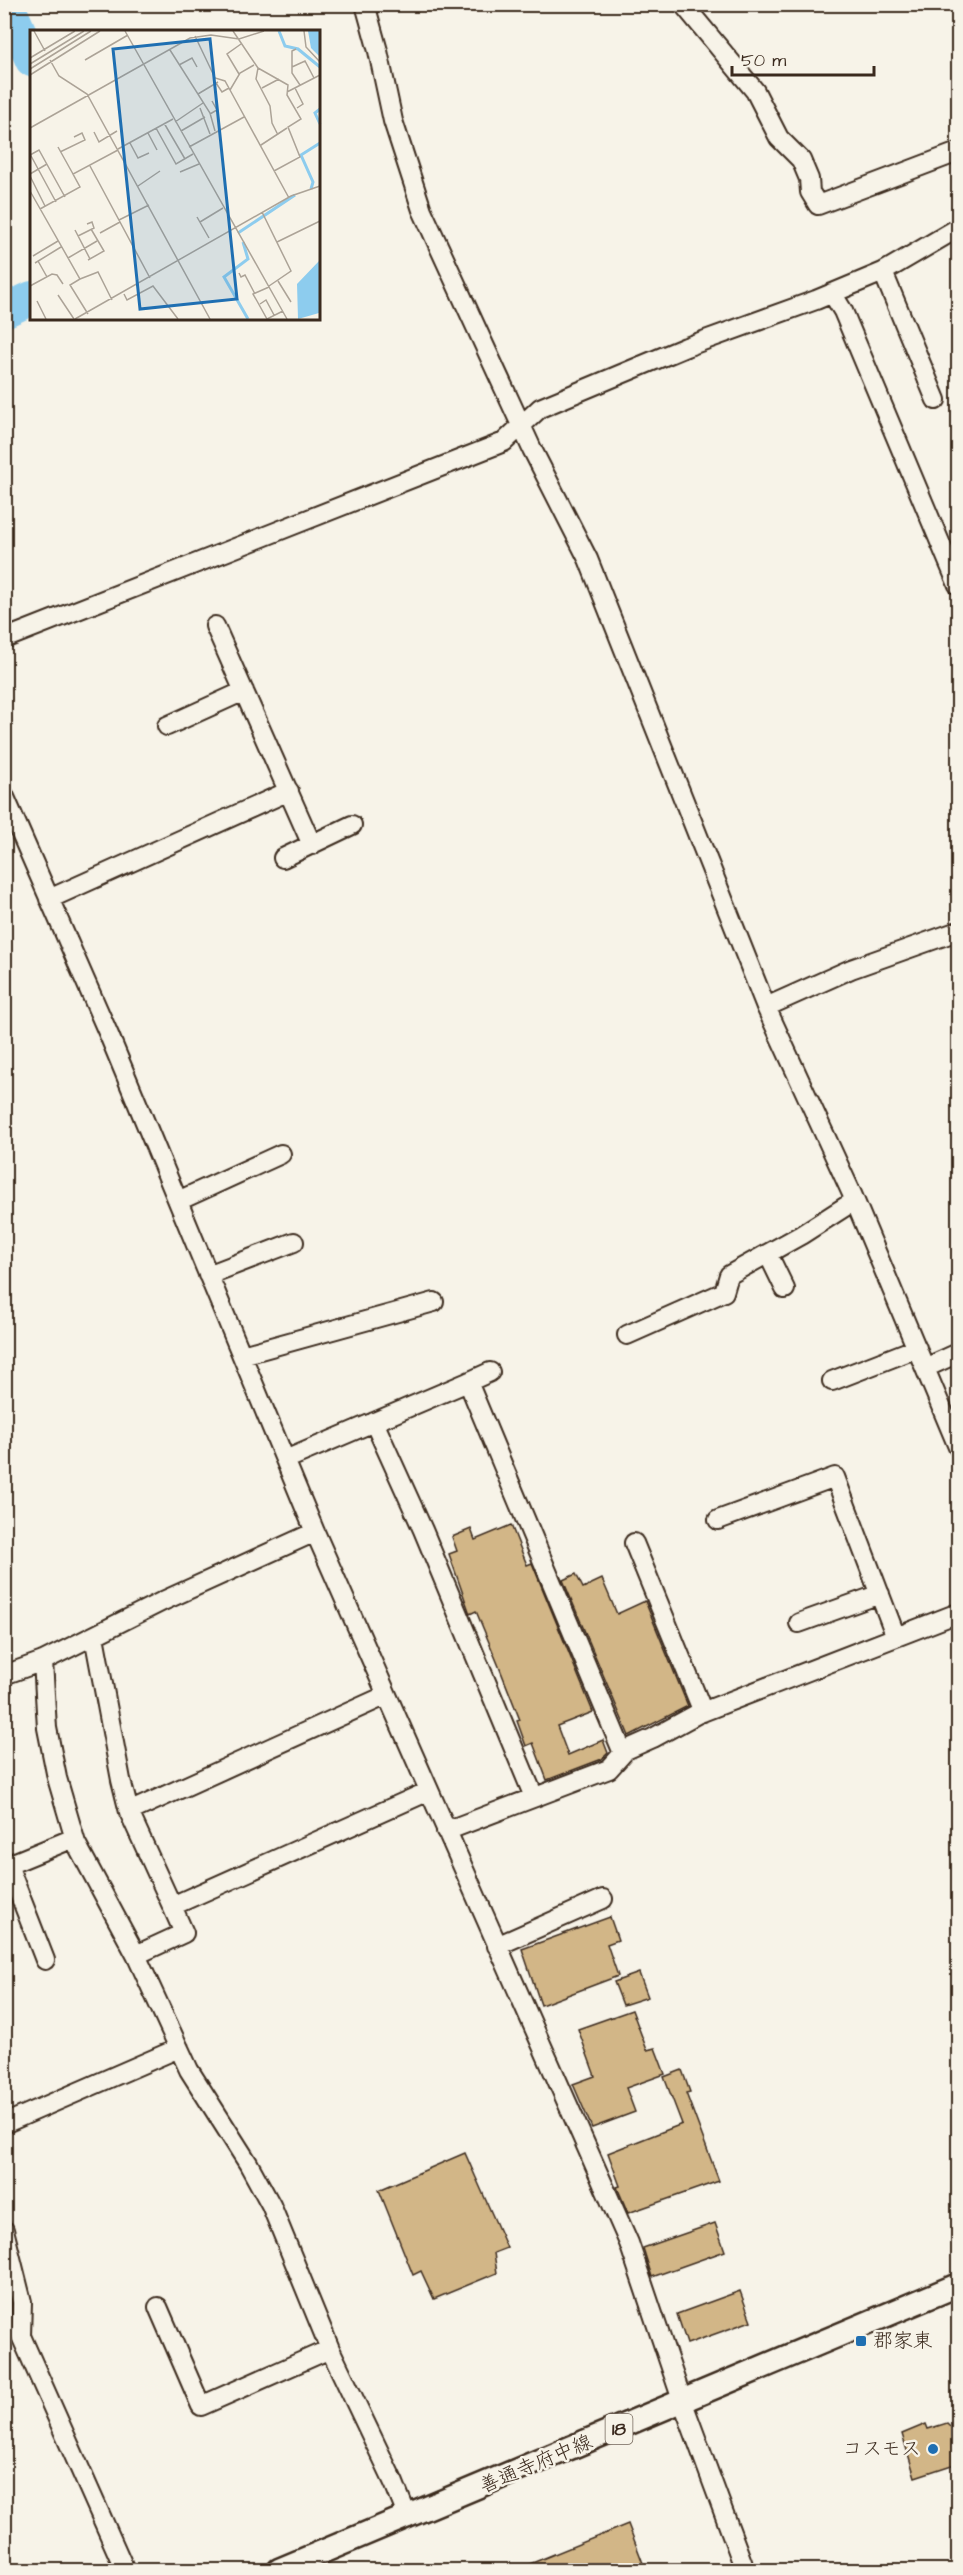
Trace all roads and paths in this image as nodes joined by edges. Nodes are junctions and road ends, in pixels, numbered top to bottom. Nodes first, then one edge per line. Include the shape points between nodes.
1 (365, 4) edge
2 (683, 4) edge
3 (958, 153) edge
4 (958, 228) edge
5 (883, 272) junction
6 (832, 293) junction
7 (936, 400) dead end
8 (522, 426) junction
9 (958, 585) edge
10 (215, 626) dead end
11 (4, 639) edge
12 (244, 691) junction
13 (167, 726) dead end
14 (289, 791) junction
15 (4, 795) edge
16 (352, 825) dead end
17 (312, 844) junction
18 (284, 858) dead end
19 (50, 899) junction
20 (958, 931) edge
21 (766, 1007) junction
22 (281, 1154) dead end
23 (178, 1201) junction
24 (854, 1201) junction
25 (294, 1242) dead end
26 (768, 1254) junction
27 (208, 1275) junction
28 (784, 1289) dead end
29 (434, 1302) dead end
30 (627, 1335) dead end
31 (916, 1348) junction
32 (958, 1353) edge
33 (242, 1355) junction
34 (925, 1368) junction
35 (490, 1372) dead end
36 (832, 1381) dead end
37 (468, 1382) junction
38 (374, 1422) junction
39 (958, 1447) edge
40 (285, 1460) junction
41 (718, 1520) dead end
42 (315, 1532) junction
43 (634, 1543) dead end
44 (880, 1594) junction
45 (958, 1613) edge
46 (799, 1623) dead end
47 (94, 1636) junction
48 (896, 1638) junction
49 (43, 1661) junction
50 (4, 1675) edge
51 (387, 1695) junction
52 (703, 1712) junction
53 (623, 1753) junction
54 (429, 1791) junction
55 (534, 1797) junction
56 (129, 1812) junction
57 (446, 1831) junction
58 (74, 1838) junction
59 (603, 1899) dead end
60 (172, 1905) junction
61 (497, 1946) junction
62 (136, 1955) junction
63 (45, 1960) dead end
64 (179, 2048) junction
65 (4, 2124) edge
66 (4, 2229) edge
67 (958, 2285) edge
68 (158, 2307) dead end
69 (330, 2349) junction
70 (683, 2403) junction
71 (408, 2518) junction
72 (307, 2566) edge
73 (124, 2571) edge
74 (279, 2571) edge
75 (745, 2571) edge

1 - 8 street via 393,121 422,210
2 - 3 street via 755,90 779,138 801,160 818,205
4 - 5 street
5 - 6 street
5 - 7 street
6 - 8 street via 580,390 540,408
6 - 9 street
8 - 11 street via 504,442
8 - 21 street via 588,559
10 - 12 street
12 - 13 street
12 - 14 street
14 - 17 street
14 - 19 street
15 - 19 street
16 - 17 street
17 - 18 street
19 - 23 street
20 - 21 street via 851,969
21 - 24 street
22 - 23 street
23 - 27 street
24 - 26 street
24 - 31 street
25 - 27 street
26 - 28 street
26 - 30 street via 729,1275 724,1292
27 - 33 street
29 - 33 street
31 - 34 street
31 - 36 street
32 - 34 street
33 - 40 street
34 - 39 street
35 - 37 street
37 - 38 street
37 - 53 street
38 - 40 street
38 - 55 street
40 - 42 street
41 - 44 street via 835,1477
42 - 47 street
42 - 51 street
43 - 52 street
44 - 46 street
44 - 48 street
45 - 48 street
47 - 49 street
47 - 56 street
48 - 52 street
49 - 50 street
49 - 58 street via 47,1728
51 - 54 street
51 - 56 street
52 - 53 street
53 - 55 street via 609,1769
54 - 57 street
54 - 60 street
55 - 57 street
56 - 60 street
57 - 61 street
58 - 62 street
58 - 63 street via 8,1865
59 - 61 street
60 - 62 street via 184,1933
61 - 70 street via 628,2242
62 - 64 street
64 - 65 street
64 - 69 street via 271,2205
66 - 73 street via 22,2302 21,2336
67 - 70 main road, 善通寺府中線 / 18
68 - 69 street via 201,2406
69 - 71 street
70 - 71 main road, 善通寺府中線 / 18
70 - 75 street
71 - 72 main road, 善通寺府中線 / 18
72 - 74 main road, 善通寺府中線 / 18

